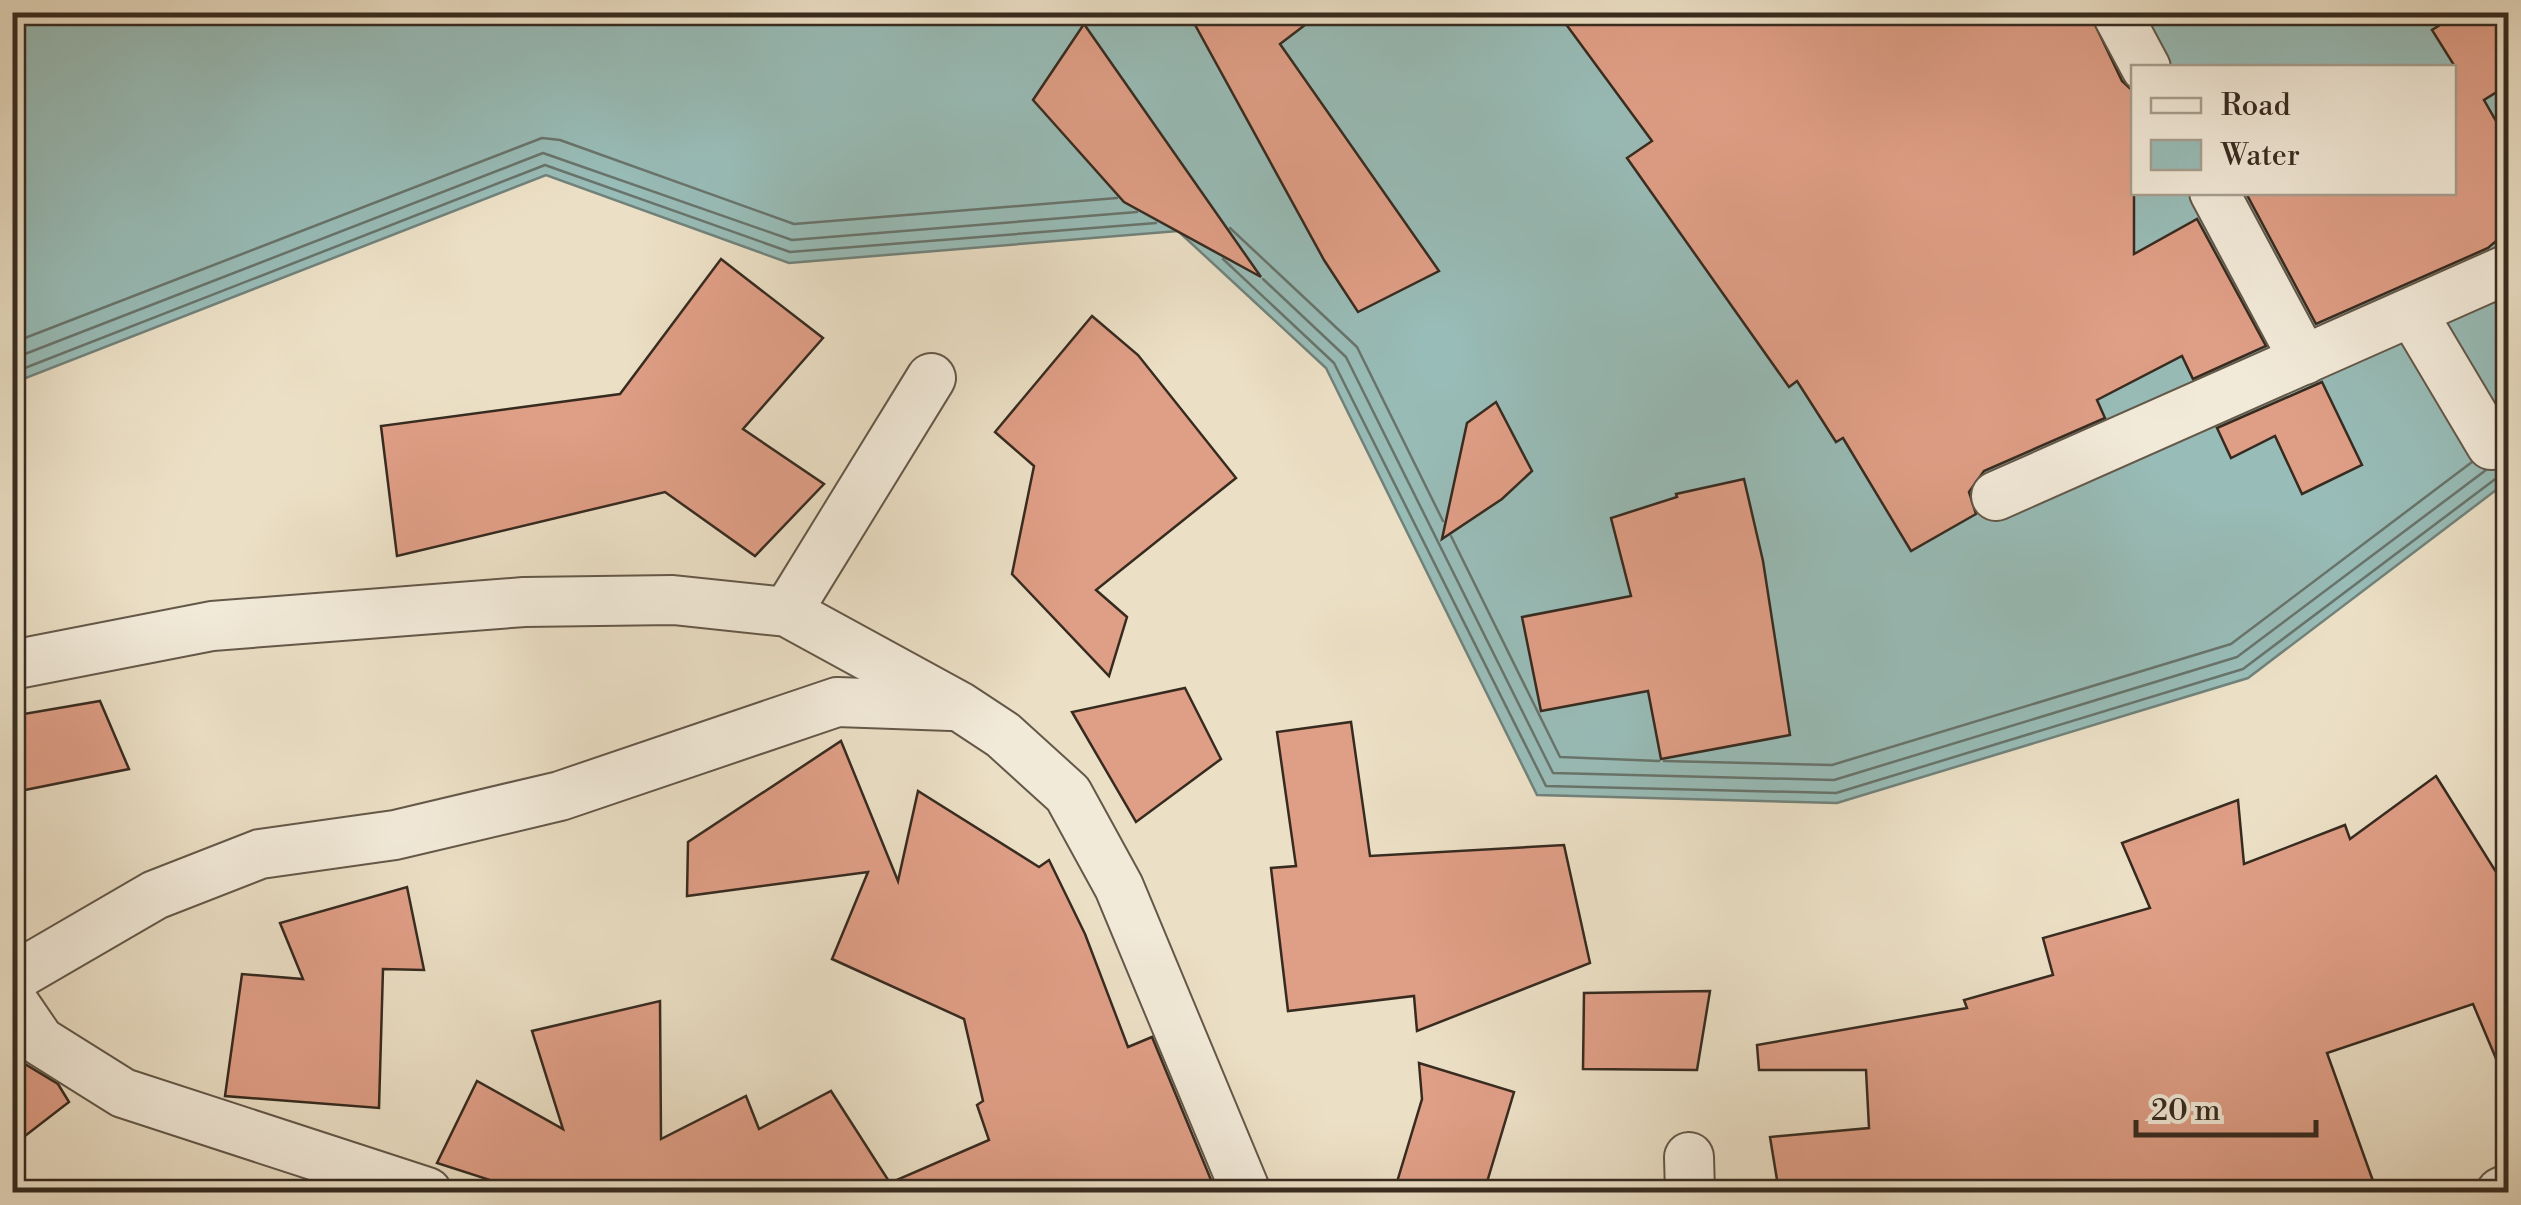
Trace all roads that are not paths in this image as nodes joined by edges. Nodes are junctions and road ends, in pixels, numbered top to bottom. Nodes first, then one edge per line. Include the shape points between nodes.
1 (2116, 12) edge
2 (2144, 65) edge
3 (2216, 195) edge
4 (2508, 269) edge
5 (2414, 314) junction
6 (2304, 360) junction
7 (932, 378) dead end
8 (2490, 445) dead end
9 (1996, 496) dead end
10 (787, 612) junction
11 (12, 665) edge
12 (959, 706) junction
13 (12, 978) edge
14 (12, 1000) edge
15 (2508, 1190) edge
16 (426, 1192) edge
17 (1246, 1192) edge
18 (2501, 1192) edge

1 - 2 street
3 - 6 street
4 - 5 street
5 - 6 street
5 - 8 street
6 - 9 street
7 - 10 street
10 - 11 street via 672,600 524,602 212,626
10 - 12 street
12 - 13 street via 837,702 560,796 395,835 260,854 155,895
12 - 17 street via 1003,735 1068,794 1119,888
14 - 16 street via 40,1041 123,1094
15 - 18 street

